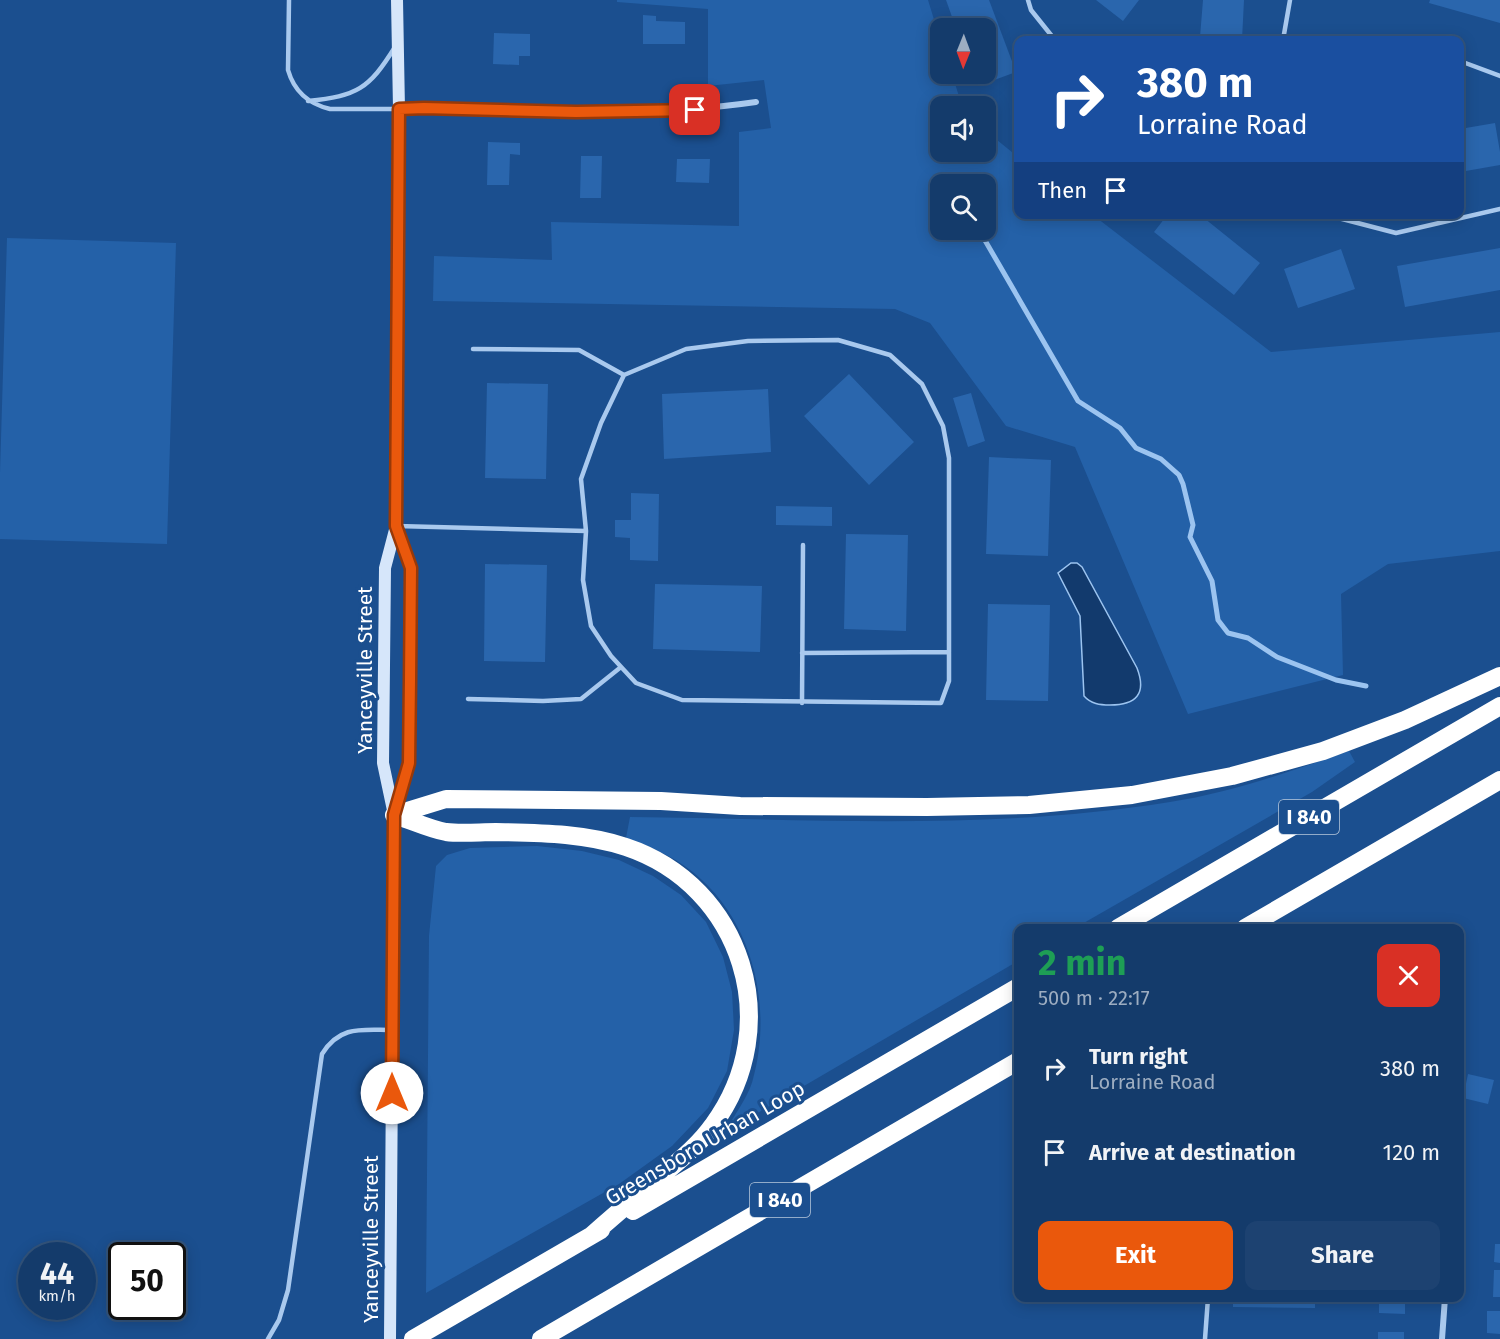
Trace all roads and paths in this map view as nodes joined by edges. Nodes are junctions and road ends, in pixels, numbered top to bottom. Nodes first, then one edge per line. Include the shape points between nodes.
1 (289, 0) edge
2 (397, 0) edge
3 (1028, 0) edge
4 (1290, 0) edge
5 (1052, 36) edge
6 (1284, 36) edge
7 (398, 42) junction
8 (1464, 62) edge
9 (1500, 76) edge
10 (309, 101) junction
11 (756, 102) dead end
12 (399, 109) junction
13 (1500, 209) edge
14 (1464, 217) edge
15 (1342, 219) edge
16 (1457, 219) edge
17 (472, 349) dead end
18 (624, 375) junction
19 (396, 526) junction
20 (586, 531) junction
21 (803, 545) dead end
22 (949, 652) junction
23 (802, 653) junction
24 (621, 668) junction
25 (1500, 676) edge
26 (468, 699) dead end
27 (802, 703) junction
28 (1500, 706) edge
29 (1500, 780) edge
30 (394, 815) junction
31 (1125, 924) edge
32 (1252, 924) edge
33 (1014, 989) edge
34 (392, 1030) junction
35 (1014, 1063) edge
36 (592, 1235) junction
37 (1208, 1302) edge
38 (1445, 1302) edge
39 (268, 1339) edge
40 (390, 1339) edge
41 (413, 1339) edge
42 (540, 1339) edge
43 (1204, 1339) edge
44 (1442, 1339) edge

1 - 10 lane via 288,70 291,81
2 - 7 main road, Yanceyville Street
3 - 5 lane via 1031,10
4 - 6 lane
7 - 10 lane via 378,73 359,89 335,98
7 - 12 main road, Yanceyville Street
8 - 9 lane
10 - 12 lane via 330,110
11 - 12 street via 633,112
12 - 19 main road, Yanceyville Street
13 - 14 lane
15 - 16 lane via 1396,233
17 - 18 lane via 579,350
18 - 20 lane via 581,479
18 - 22 lane via 686,349 748,341 838,340 890,355 922,384 944,426 949,458
19 - 20 lane
19 - 30 main road, Yanceyville Street via 385,568 383,763
19 - 30 main road, Yanceyville Street via 411,568 411,603 409,763
20 - 24 lane via 584,580 591,626
21 - 23 lane
22 - 23 lane
22 - 27 lane via 949,681 941,703
23 - 27 lane
24 - 26 lane via 581,699
24 - 27 lane via 636,683 682,700
25 - 30 highway via 1405,720 1323,751 1232,776 1132,795 1029,805 927,807 446,799
28 - 31 highway, I 840
29 - 32 highway
30 - 34 main road, Yanceyville Street
30 - 36 highway via 446,832 564,835 627,848 682,878 712,908 735,945 746,985 749,1027 734,1090 699,1142
33 - 36 highway, Greensboro Urban Loop
34 - 39 lane via 342,1033 322,1054 288,1290 279,1320
34 - 40 main road, Yanceyville Street
35 - 42 highway, I 840
36 - 41 highway, Greensboro Urban Loop
37 - 43 lane
38 - 44 street

